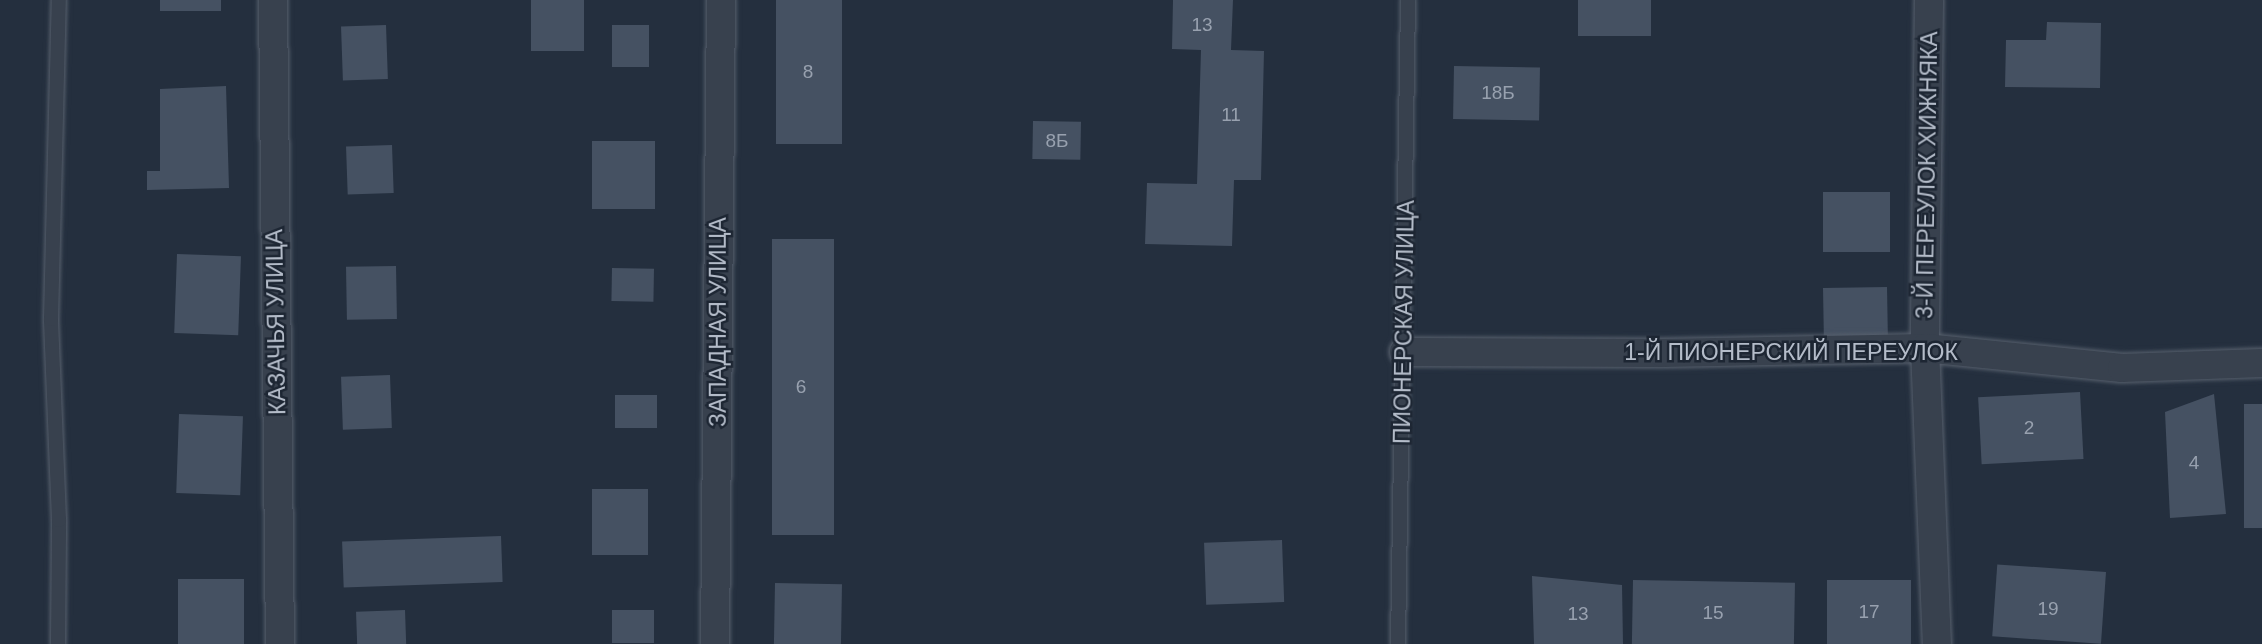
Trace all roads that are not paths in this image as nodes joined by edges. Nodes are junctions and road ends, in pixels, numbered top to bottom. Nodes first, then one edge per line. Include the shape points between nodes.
1 (59, 0) edge
2 (273, 0) edge
3 (721, 0) edge
4 (1408, 0) edge
5 (1929, 0) edge
6 (1925, 348) junction
7 (1404, 352) junction
8 (2262, 363) edge
9 (58, 644) edge
10 (280, 644) edge
11 (715, 644) edge
12 (1398, 644) edge
13 (1937, 644) edge

1 - 9 lane via 51,319 59,520
2 - 10 street, КАЗАЧЬЯ УЛИЦА
3 - 11 street, ЗАПАДНАЯ УЛИЦА
4 - 7 lane, ПИОНЕРСКАЯ УЛИЦА
5 - 6 street, 3-Й ПЕРЕУЛОК ХИЖНЯКА
6 - 7 street, 1-Й ПИОНЕРСКИЙ ПЕРЕУЛОК
6 - 8 street, 1-Й ПИОНЕРСКИЙ ПЕРЕУЛОК via 2122,368
6 - 13 street, 3-Й ПЕРЕУЛОК ХИЖНЯКА
7 - 12 lane, ПИОНЕРСКАЯ УЛИЦА

